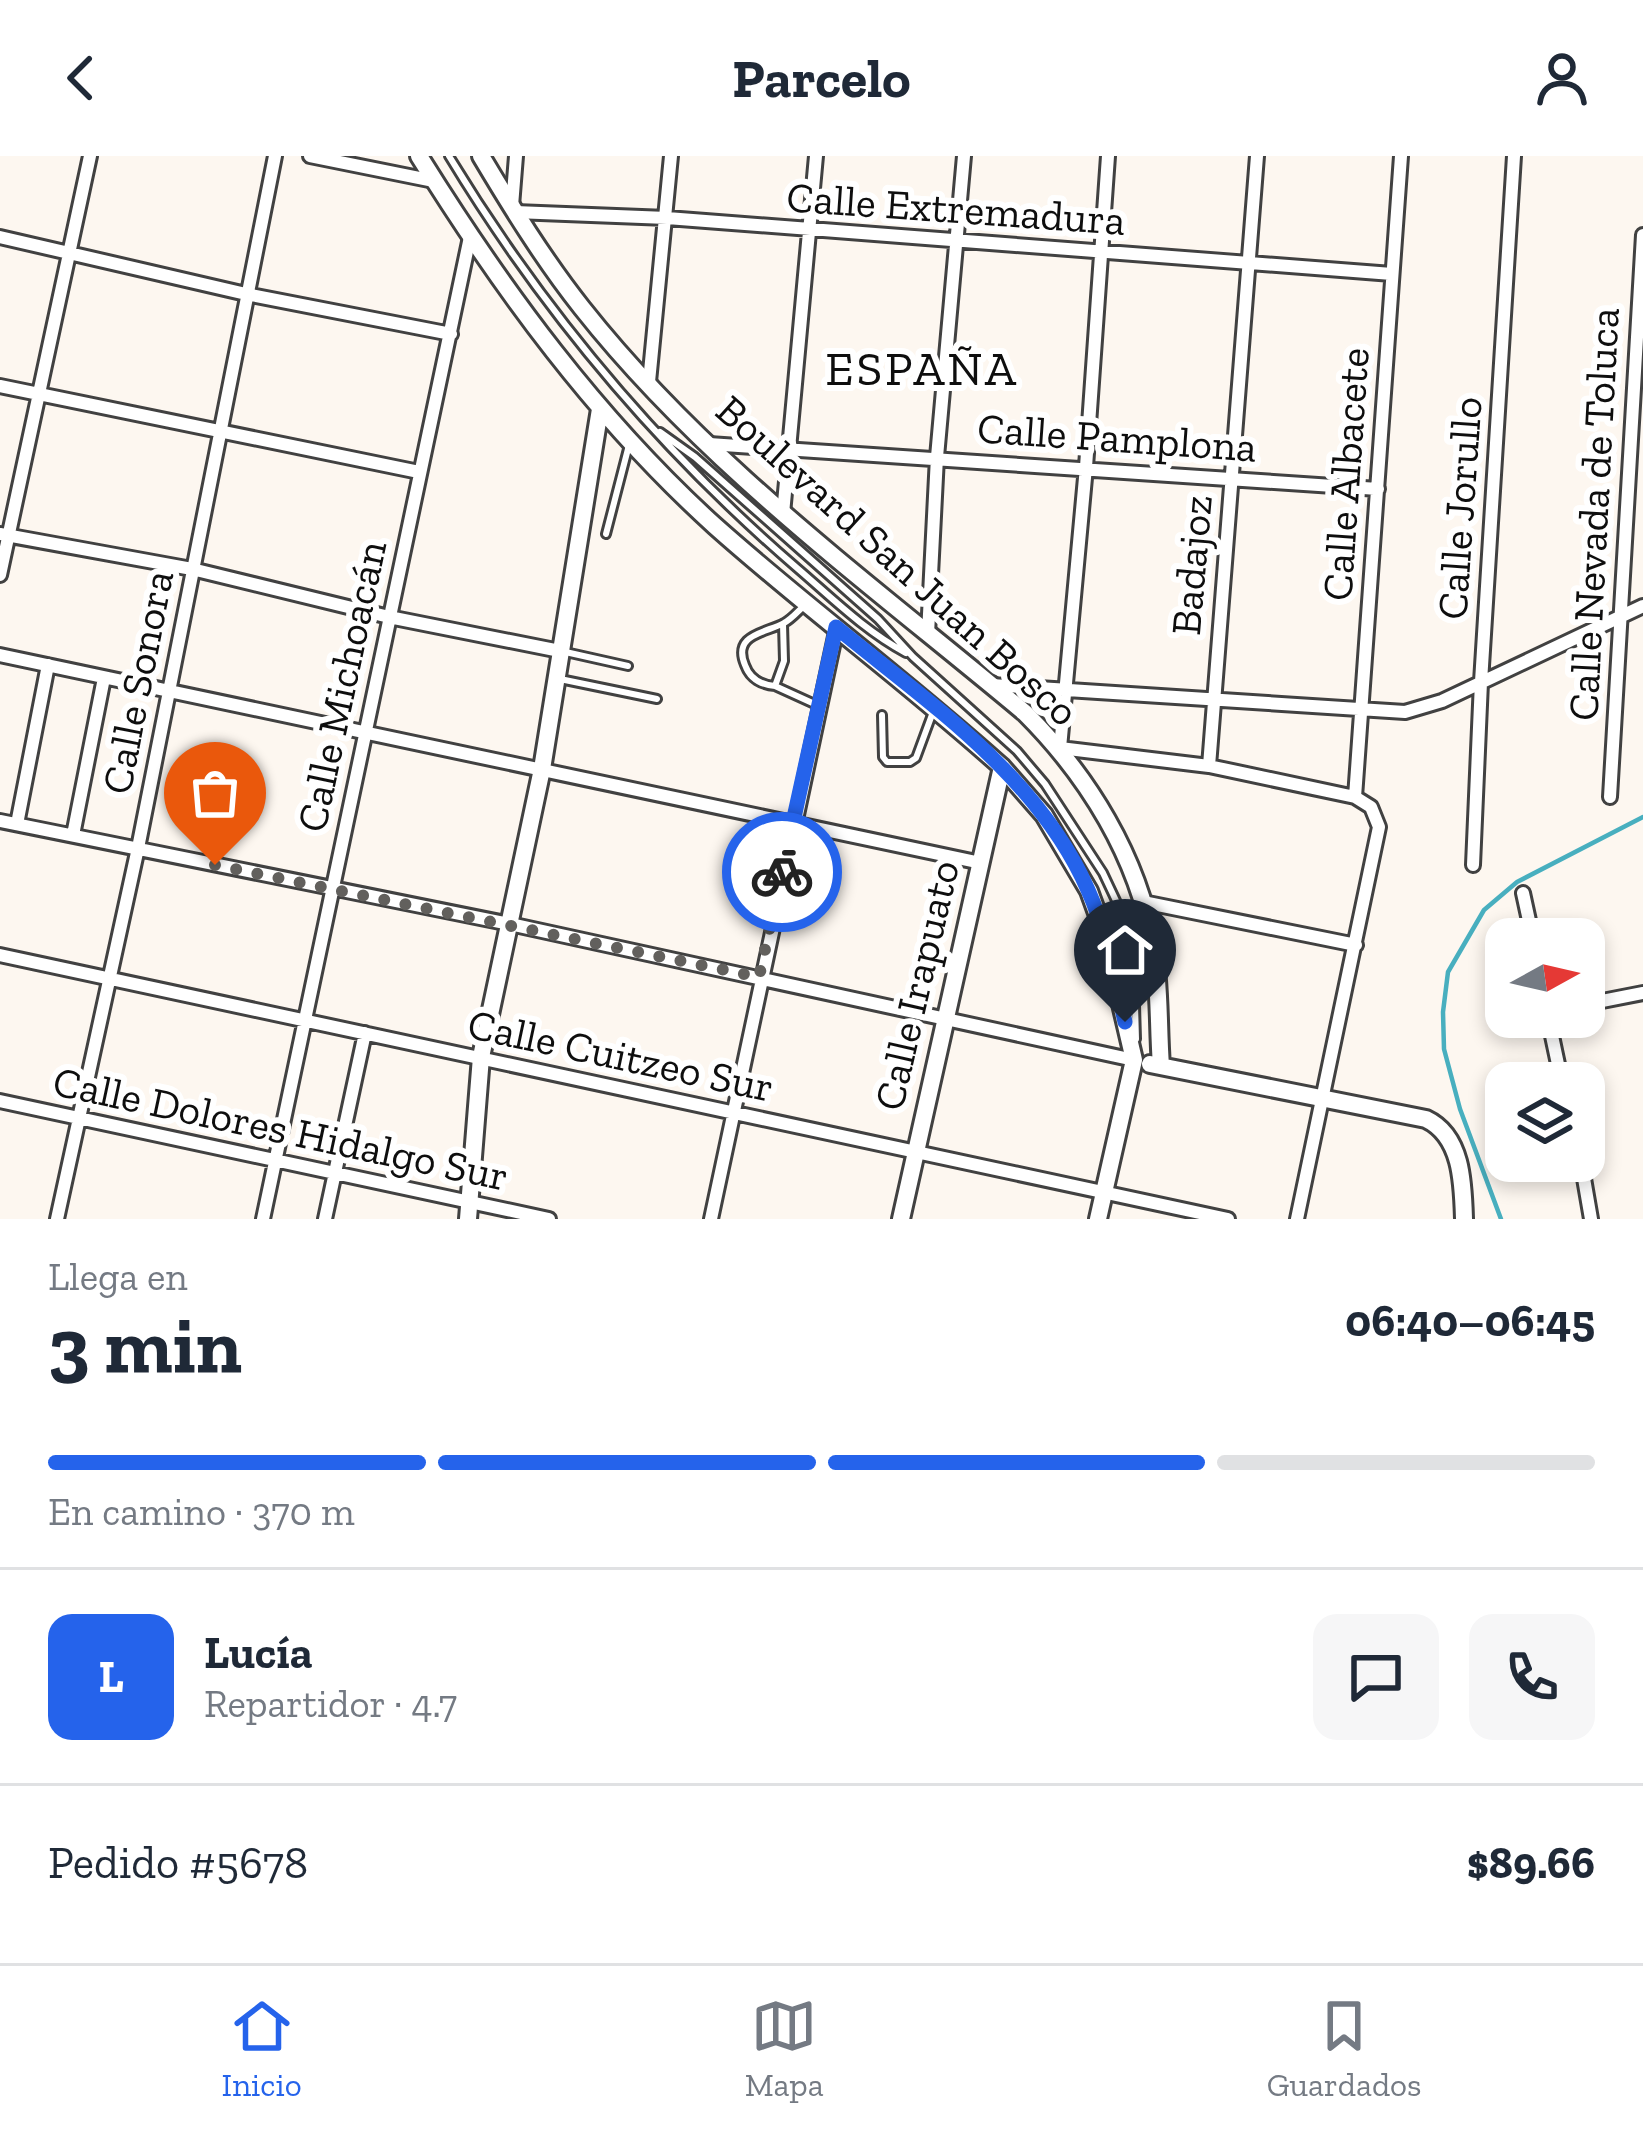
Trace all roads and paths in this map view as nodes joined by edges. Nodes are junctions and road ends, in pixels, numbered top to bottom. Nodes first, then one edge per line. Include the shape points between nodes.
1 (90, 156) edge
2 (275, 156) edge
3 (310, 156) edge
4 (419, 156) edge
5 (449, 156) edge
6 (481, 156) edge
7 (516, 156) edge
8 (671, 156) edge
9 (816, 156) edge
10 (964, 156) edge
11 (1108, 156) edge
12 (1257, 156) edge
13 (1401, 156) edge
14 (1514, 156) edge
15 (434, 181) junction
16 (513, 210) junction
17 (667, 218) junction
18 (811, 230) junction
19 (1643, 235) edge
20 (470, 237) junction
21 (0, 238) edge
22 (959, 242) junction
23 (68, 251) junction
24 (1103, 251) junction
25 (1250, 264) junction
26 (1392, 274) junction
27 (246, 293) junction
28 (451, 334) junction
29 (649, 382) junction
30 (0, 386) edge
31 (36, 394) junction
32 (599, 410) junction
33 (660, 432) junction
34 (221, 433) junction
35 (630, 442) junction
36 (708, 444) junction
37 (792, 447) junction
38 (937, 457) junction
39 (1086, 467) junction
40 (419, 472) junction
41 (1233, 479) junction
42 (1378, 489) junction
43 (783, 514) junction
44 (4, 534) edge
45 (606, 534) dead end
46 (192, 569) junction
47 (0, 574) edge
48 (807, 602) junction
49 (1643, 606) edge
50 (1620, 616) junction
51 (389, 617) junction
52 (783, 624) junction
53 (836, 627) junction
54 (928, 634) junction
55 (560, 651) junction
56 (0, 655) edge
57 (913, 657) junction
58 (48, 665) junction
59 (628, 666) dead end
60 (104, 678) junction
61 (556, 679) junction
62 (1481, 682) junction
63 (992, 685) junction
64 (775, 686) junction
65 (1066, 688) junction
66 (168, 692) junction
67 (1212, 697) junction
68 (656, 699) dead end
69 (819, 706) junction
70 (934, 709) junction
71 (1360, 712) junction
72 (882, 715) dead end
73 (365, 733) junction
74 (1060, 748) junction
75 (1002, 766) junction
76 (1209, 766) junction
77 (542, 769) junction
78 (1355, 797) junction
79 (1610, 797) dead end
80 (0, 821) edge
81 (16, 824) junction
82 (792, 824) junction
83 (74, 835) junction
84 (137, 848) junction
85 (982, 863) junction
86 (1473, 865) dead end
87 (332, 890) junction
88 (1523, 893) dead end
89 (1143, 902) junction
90 (1528, 918) edge
91 (510, 924) junction
92 (1356, 945) junction
93 (0, 955) edge
94 (759, 977) junction
95 (107, 979) junction
96 (1643, 994) edge
97 (1605, 1001) edge
98 (946, 1018) junction
99 (303, 1021) junction
100 (365, 1033) junction
101 (481, 1057) junction
102 (1134, 1060) junction
103 (1160, 1066) junction
104 (1325, 1096) junction
105 (0, 1101) edge
106 (733, 1112) junction
107 (79, 1117) junction
108 (914, 1154) junction
109 (276, 1160) junction
110 (338, 1175) junction
111 (1585, 1182) edge
112 (1103, 1194) junction
113 (468, 1210) edge
114 (57, 1219) edge
115 (263, 1219) edge
116 (325, 1219) edge
117 (549, 1219) edge
118 (711, 1219) edge
119 (901, 1219) edge
120 (1098, 1219) edge
121 (1228, 1219) edge
122 (1297, 1219) edge
123 (1464, 1219) edge
124 (1591, 1219) edge

1 - 23 street
2 - 27 street, Calle Sonora
3 - 15 street
4 - 15 street, Boulevard San Juan Bosco
5 - 33 lane via 585,353
6 - 16 street, Boulevard San Juan Bosco
7 - 16 street
8 - 17 street
9 - 18 street
10 - 22 street
11 - 24 street
12 - 25 street, Badajoz
13 - 26 street, Calle Albacete
14 - 62 street, Calle Jorullo
15 - 20 street, Boulevard San Juan Bosco
16 - 17 street, Calle Extremadura
16 - 29 street, Boulevard San Juan Bosco via 585,311
17 - 18 street, Calle Extremadura
17 - 29 street
18 - 22 street, Calle Extremadura
18 - 37 street
19 - 50 street, Calle Nevada de Toluca
20 - 28 street, Calle Michoacán
20 - 32 street, Boulevard San Juan Bosco
21 - 23 street
22 - 24 street, Calle Extremadura
22 - 38 street
23 - 27 street
23 - 31 street
24 - 25 street, Calle Extremadura
24 - 39 street
25 - 26 street, Calle Extremadura
25 - 41 street, Badajoz
26 - 42 street, Calle Albacete
27 - 28 street
27 - 34 street, Calle Sonora
28 - 40 street, Calle Michoacán
29 - 36 street, Boulevard San Juan Bosco
30 - 31 street
31 - 34 street
31 - 44 street
32 - 35 street, Boulevard San Juan Bosco
32 - 55 street
33 - 57 lane
33 - 57 lane via 729,510 868,629
34 - 40 street
34 - 46 street, Calle Sonora
35 - 45 lane
35 - 48 street, Boulevard San Juan Bosco
36 - 37 street, Calle Pamplona
36 - 43 street, Boulevard San Juan Bosco
37 - 38 street, Calle Pamplona
37 - 43 street
38 - 39 street, Calle Pamplona
38 - 54 street
39 - 41 street, Calle Pamplona
39 - 65 street
40 - 51 street, Calle Michoacán
41 - 42 street, Calle Pamplona
41 - 67 street, Badajoz
42 - 71 street, Calle Albacete
43 - 54 street, Boulevard San Juan Bosco
44 - 46 street
44 - 47 street
46 - 51 street
46 - 66 street, Calle Sonora
48 - 52 lane
48 - 53 street, Boulevard San Juan Bosco
49 - 50 street
50 - 62 street
50 - 79 street, Calle Nevada de Toluca
51 - 55 street
51 - 73 street, Calle Michoacán
52 - 64 lane
52 - 64 lane via 754,633 743,652 751,675
53 - 69 street
53 - 70 street, Boulevard San Juan Bosco
54 - 63 street, Boulevard San Juan Bosco
55 - 59 lane
55 - 61 street
56 - 58 street
57 - 102 lane via 1046,784 1102,873 1129,939
58 - 60 street
58 - 81 street
60 - 66 street
60 - 83 street
61 - 68 lane
61 - 77 street
62 - 71 street via 1424,709
62 - 86 street, Calle Jorullo
63 - 65 street
63 - 74 street, Boulevard San Juan Bosco
64 - 69 lane
65 - 67 street
65 - 74 street
66 - 73 street
66 - 84 street, Calle Sonora
67 - 71 street
67 - 76 street, Badajoz
69 - 82 street
70 - 72 lane via 916,758 903,764 883,757
70 - 75 street, Boulevard San Juan Bosco
71 - 78 street, Calle Albacete
73 - 77 street
73 - 87 street, Calle Michoacán
74 - 76 street
74 - 89 street, Boulevard San Juan Bosco via 1103,811
75 - 85 street, Calle Irapuato
75 - 102 street, Boulevard San Juan Bosco via 1044,815 1089,891
76 - 78 street
77 - 82 street
77 - 91 street
78 - 92 street via 1371,807 1379,827
80 - 81 street
81 - 83 street
82 - 85 street
82 - 94 street
83 - 84 street
84 - 87 street
84 - 95 street, Calle Sonora
85 - 98 street, Calle Irapuato
87 - 91 street
87 - 99 street, Calle Michoacán
88 - 90 street
89 - 92 street
89 - 103 street, Boulevard San Juan Bosco via 1154,946
91 - 94 street
91 - 101 street
92 - 104 street
93 - 95 street, Calle Cuitzeo Sur
94 - 98 street
94 - 106 street
95 - 99 street, Calle Cuitzeo Sur
95 - 107 street, Calle Sonora
96 - 97 street
98 - 102 street
98 - 108 street, Calle Irapuato
99 - 100 street, Calle Cuitzeo Sur
99 - 109 street, Calle Michoacán
100 - 101 street, Calle Cuitzeo Sur
100 - 110 street
101 - 106 street, Calle Cuitzeo Sur
101 - 113 street
102 - 103 street
102 - 112 street
103 - 104 street
104 - 122 street
104 - 123 street via 1412,1114 1443,1129 1457,1160
105 - 107 street, Calle Dolores Hidalgo Sur
106 - 108 street, Calle Cuitzeo Sur
106 - 118 street
107 - 109 street, Calle Dolores Hidalgo Sur
107 - 114 street, Calle Sonora
108 - 112 street, Calle Cuitzeo Sur
108 - 119 street, Calle Irapuato
109 - 110 street, Calle Dolores Hidalgo Sur
109 - 115 street, Calle Michoacán
110 - 113 street, Calle Dolores Hidalgo Sur
110 - 116 street
111 - 124 street
112 - 120 street
112 - 121 street, Calle Cuitzeo Sur
113 - 117 street, Calle Dolores Hidalgo Sur

